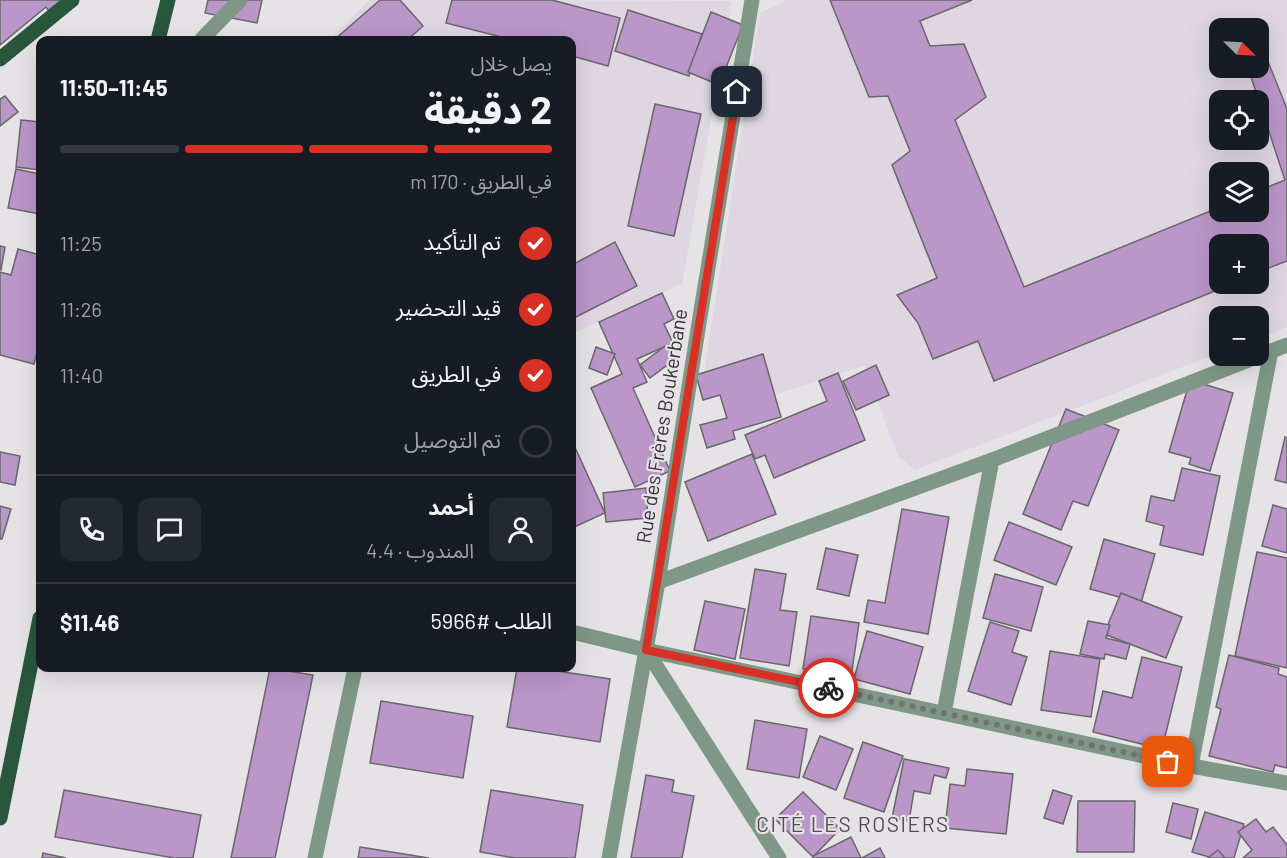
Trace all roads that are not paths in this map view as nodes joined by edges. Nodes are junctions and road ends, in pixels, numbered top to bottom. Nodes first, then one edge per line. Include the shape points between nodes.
1 (72, 0) edge
2 (168, 0) edge
3 (240, 0) edge
4 (752, 0) edge
5 (159, 36) edge
6 (205, 36) edge
7 (0, 59) edge
8 (1287, 345) edge
9 (1271, 351) junction
10 (992, 460) junction
11 (658, 582) junction
12 (576, 633) edge
13 (36, 638) edge
14 (646, 650) junction
15 (354, 672) edge
16 (944, 713) junction
17 (1191, 766) junction
18 (1287, 783) edge
19 (0, 818) edge
20 (315, 858) edge
21 (609, 858) edge
22 (779, 858) edge

1 - 7 main road
2 - 5 main road
3 - 6 street
4 - 11 street, Rue des Frères Boukerbane
8 - 9 street
9 - 10 street
9 - 17 street
10 - 11 street
10 - 16 street
11 - 14 street, Rue des Frères Boukerbane
12 - 14 street
13 - 19 main road
14 - 16 street
14 - 21 street, Rue des Frères Boukerbane
14 - 22 street
15 - 20 street
16 - 17 street
17 - 18 street

